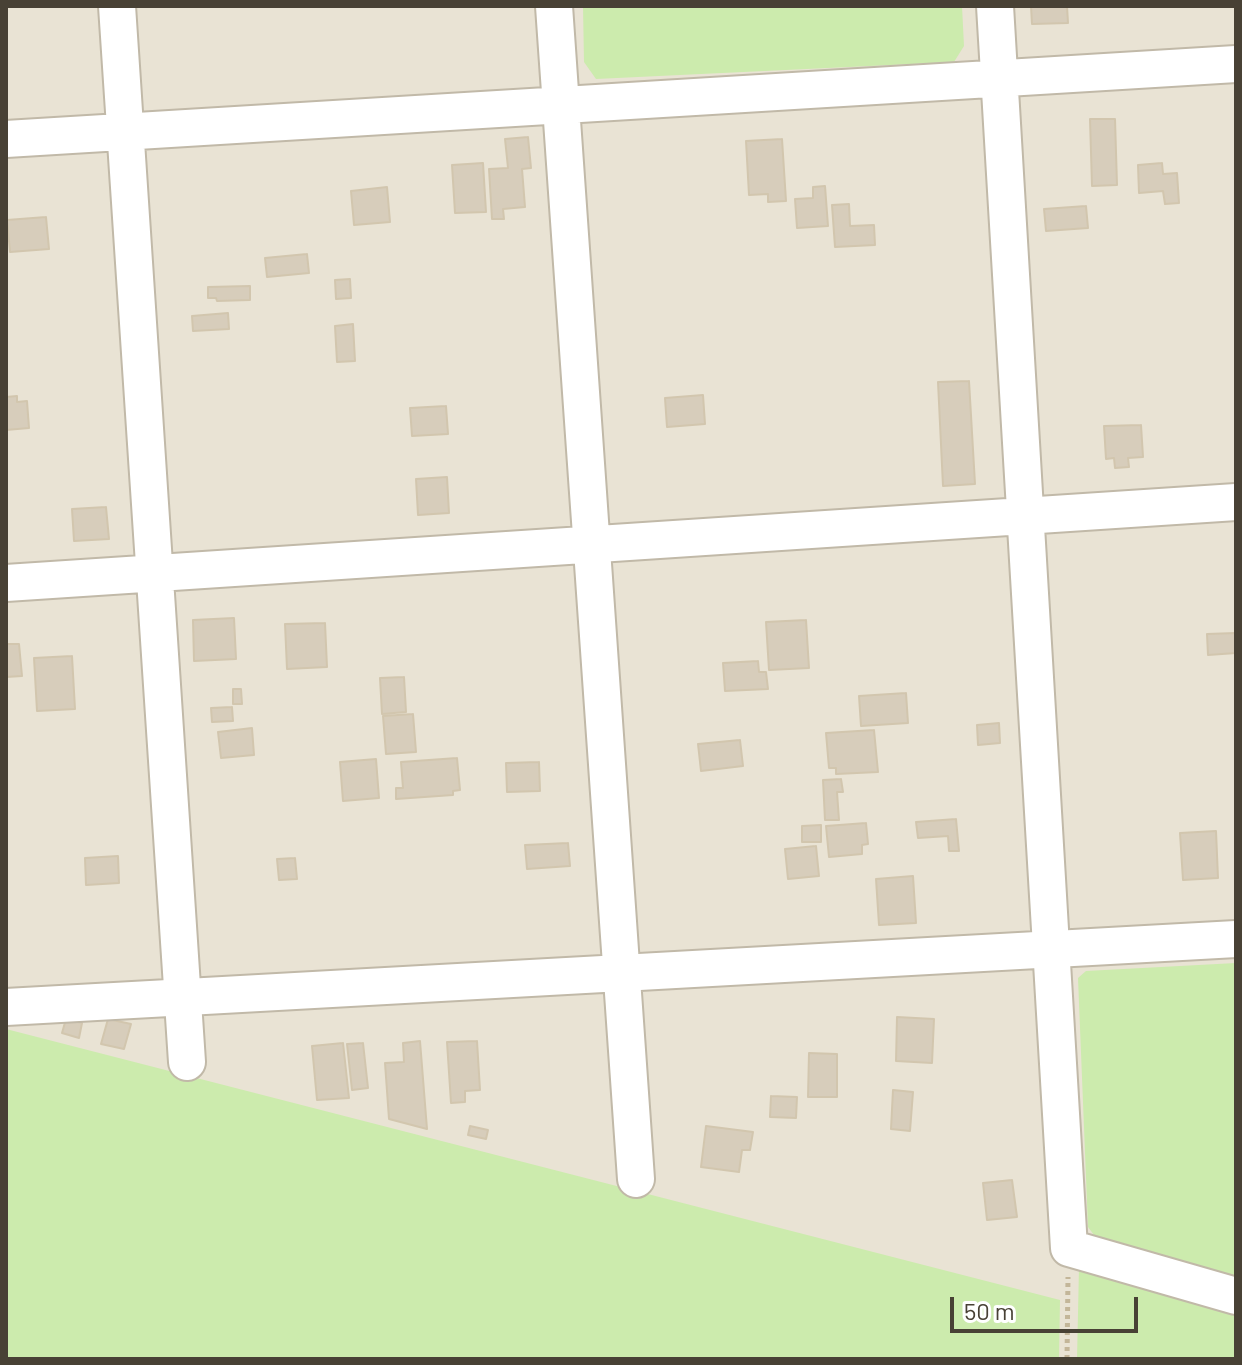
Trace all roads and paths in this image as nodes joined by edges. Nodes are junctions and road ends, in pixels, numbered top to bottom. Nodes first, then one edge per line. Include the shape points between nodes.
1 (117, 6) edge
2 (554, 6) edge
3 (995, 6) edge
4 (1236, 64) edge
5 (999, 78) junction
6 (560, 105) junction
7 (125, 131) junction
8 (6, 139) edge
9 (1236, 502) edge
10 (1026, 516) junction
11 (591, 544) junction
12 (155, 573) junction
13 (6, 583) edge
14 (1236, 939) edge
15 (1053, 949) junction
16 (621, 973) junction
17 (183, 997) junction
18 (6, 1007) edge
19 (187, 1062) dead end
20 (636, 1179) dead end
21 (1069, 1248) junction
22 (1236, 1296) edge
23 (1067, 1359) edge

1 - 7 street
2 - 6 street
3 - 5 street
4 - 5 street
5 - 6 street
5 - 10 street
6 - 7 street
6 - 11 street
7 - 8 street
7 - 12 street
9 - 10 street
10 - 11 street
10 - 15 street
11 - 12 street
11 - 16 street
12 - 13 street
12 - 17 street
14 - 15 street
15 - 16 street
15 - 21 street
16 - 17 street
16 - 20 street
17 - 18 street
17 - 19 street
21 - 22 street
21 - 23 path

